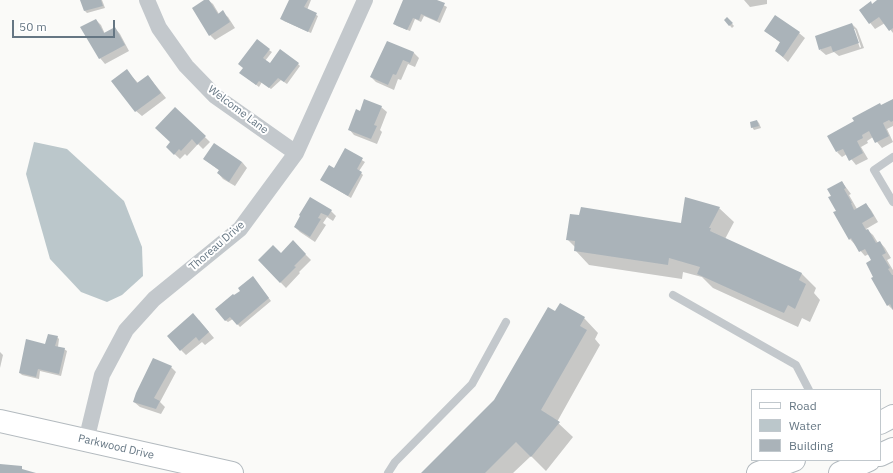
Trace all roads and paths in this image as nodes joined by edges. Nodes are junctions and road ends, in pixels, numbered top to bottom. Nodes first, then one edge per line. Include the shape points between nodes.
1 (147, 0) edge
2 (365, 0) edge
3 (296, 153) junction
4 (893, 158) edge
5 (893, 202) edge
6 (673, 295) dead end
7 (506, 322) dead end
8 (808, 389) edge
9 (893, 416) edge
10 (0, 421) edge
11 (881, 422) edge
12 (86, 441) junction
13 (893, 449) edge
14 (881, 455) edge
15 (791, 461) edge
16 (866, 461) edge
17 (842, 470) edge
18 (228, 473) edge
19 (388, 473) edge
20 (758, 473) edge

1 - 3 street, Welcome Lane via 159,28 186,66 210,91
2 - 3 street, Thoreau Drive
3 - 12 street, Thoreau Drive via 240,229 154,300 126,330 102,375
4 - 5 lane via 874,170
6 - 8 lane via 796,365
7 - 19 lane via 472,384 395,462
9 - 11 street
10 - 12 street, Parkwood Drive
12 - 18 street, Parkwood Drive
13 - 14 street
15 - 20 street
16 - 17 street

